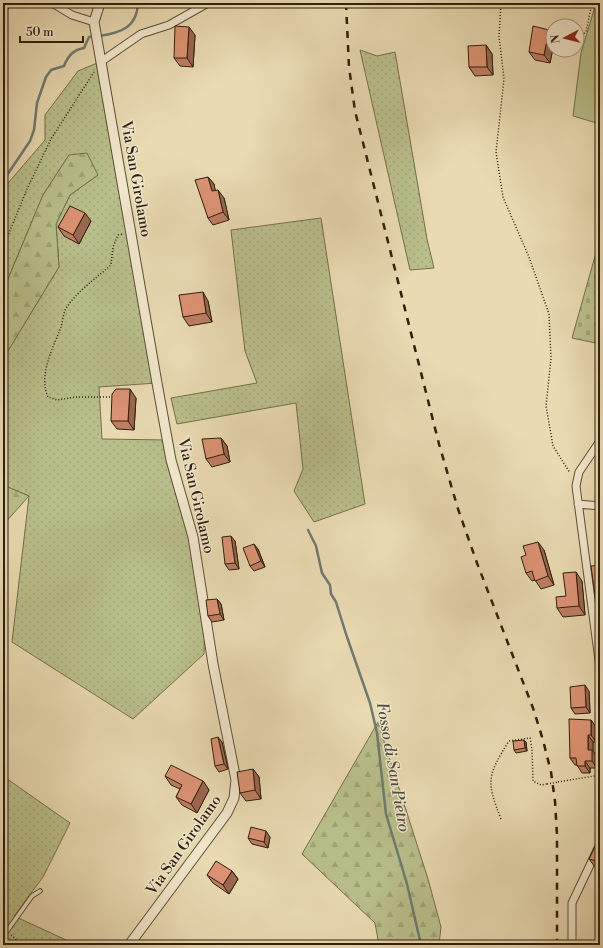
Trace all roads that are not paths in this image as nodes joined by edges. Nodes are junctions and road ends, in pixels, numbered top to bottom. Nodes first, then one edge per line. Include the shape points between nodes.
1 (52, 3) edge
2 (100, 3) edge
3 (208, 3) edge
4 (94, 22) junction
5 (102, 61) junction
6 (600, 441) edge
7 (578, 504) junction
8 (600, 506) edge
9 (600, 668) edge
10 (600, 844) edge
11 (40, 891) dead end
12 (7, 931) road end
13 (129, 945) edge
14 (572, 945) edge

1 - 4 street via 72,15
2 - 4 street
3 - 5 street via 169,25 141,34
4 - 5 street, Via San Girolamo
5 - 13 street, Via San Girolamo via 172,460 193,537 213,664 236,780 234,798 227,813
6 - 7 street via 579,472 576,486
7 - 8 street
7 - 9 street
10 - 14 street via 572,902
11 - 12 lane via 32,896

